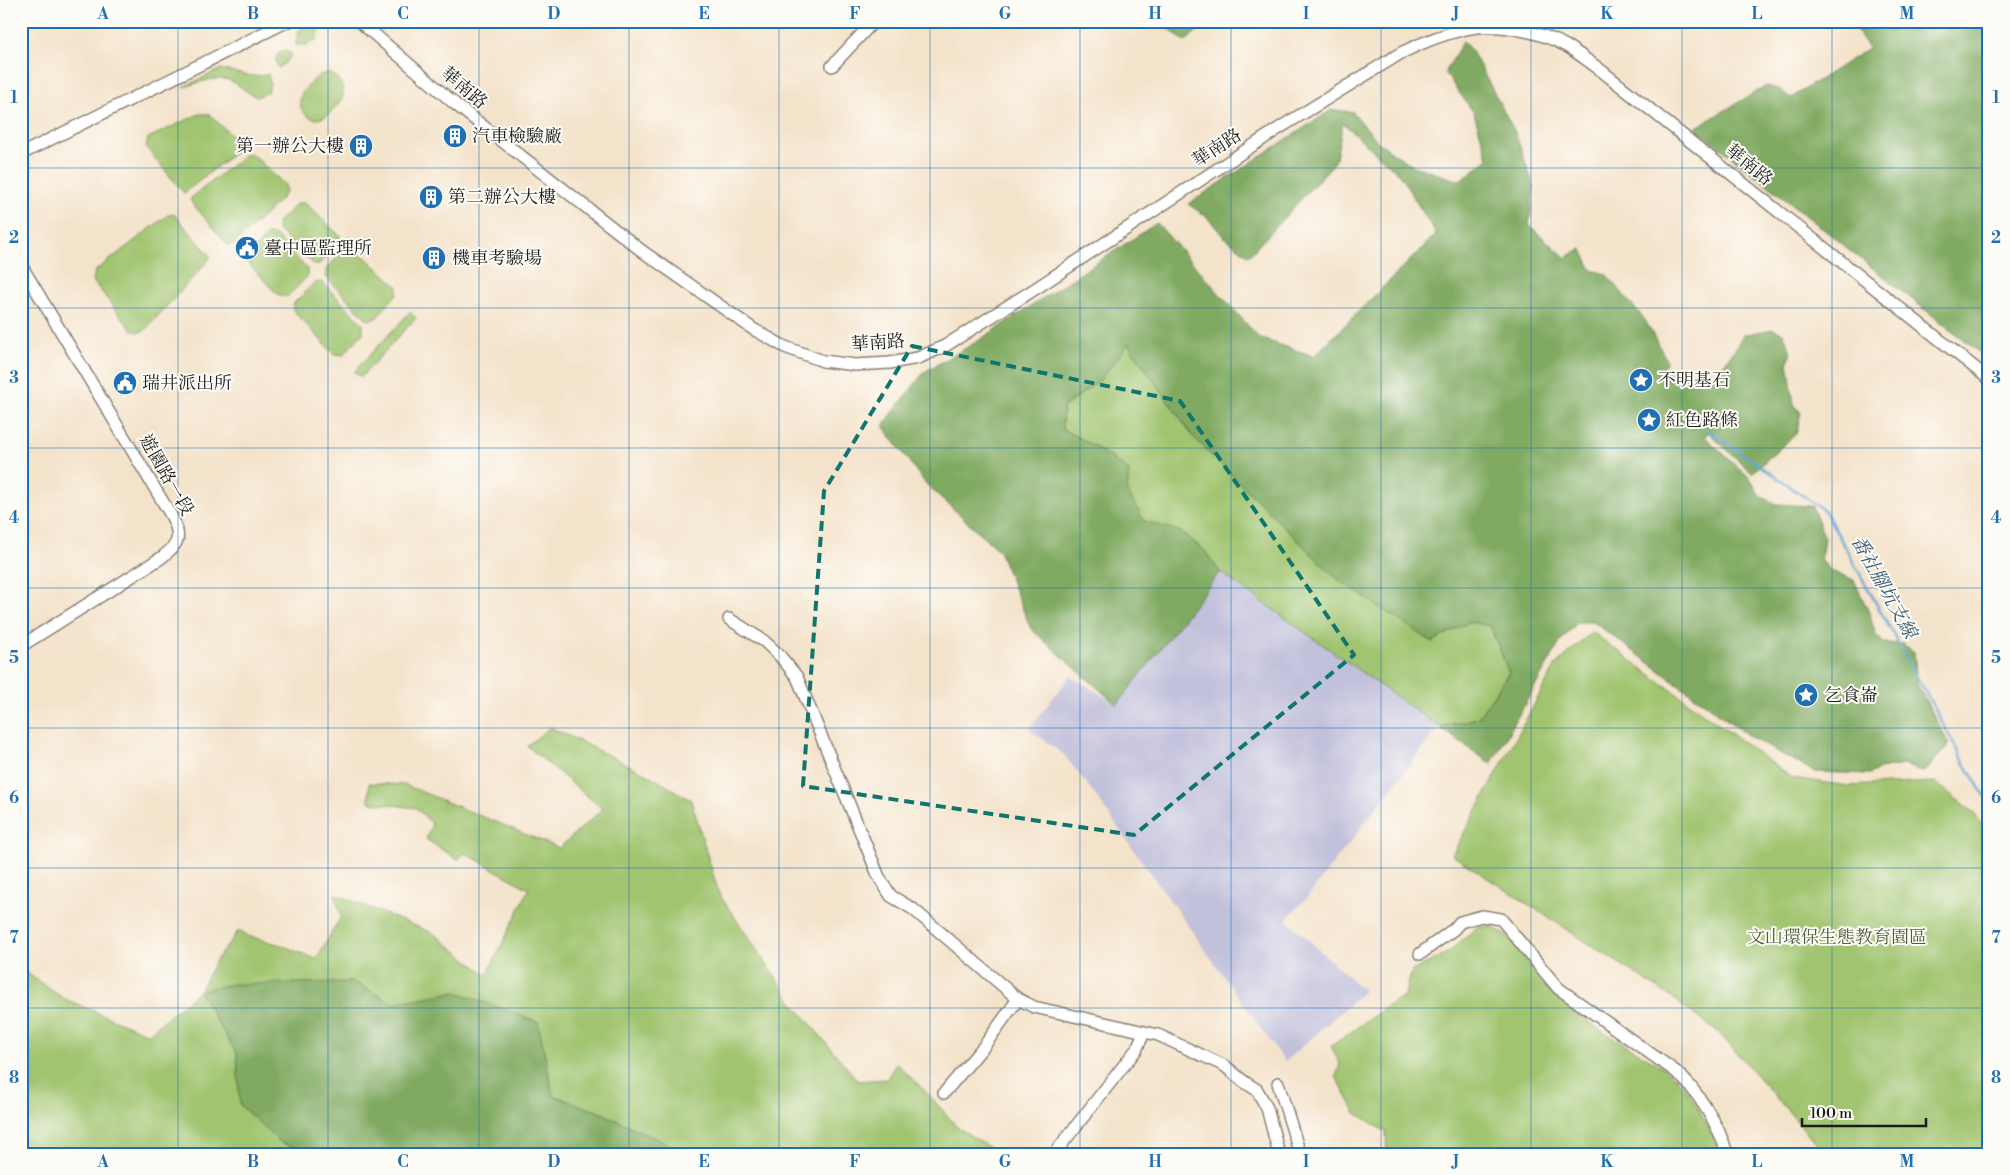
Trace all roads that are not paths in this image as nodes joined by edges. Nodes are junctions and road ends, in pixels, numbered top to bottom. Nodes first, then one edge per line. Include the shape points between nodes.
1 (288, 21) edge
2 (359, 21) edge
3 (874, 21) edge
4 (832, 66) dead end
5 (21, 154) edge
6 (21, 265) edge
7 (1989, 379) edge
8 (729, 619) dead end
9 (21, 646) edge
10 (1420, 954) dead end
11 (1018, 999) junction
12 (1144, 1033) junction
13 (1278, 1083) dead end
14 (944, 1093) dead end
15 (1054, 1154) edge
16 (1278, 1154) edge
17 (1300, 1154) edge
18 (1727, 1154) edge

1 - 5 street
2 - 7 street, 華南路 via 469,116 642,251 752,329 785,347 823,361 855,365 918,358 945,346 1400,53 1467,28 1498,27 1533,32 1566,46 1633,95
3 - 4 street
6 - 9 street, 遊園路一段 via 167,509 178,537 174,548 161,558
8 - 11 street via 764,641 797,677 878,877 891,896 913,909
10 - 18 street via 1460,922 1482,916 1501,920 1558,988 1686,1081 1720,1131
11 - 12 street via 1034,1007
11 - 14 street
12 - 15 street via 1136,1050
12 - 16 street via 1158,1035 1225,1066 1257,1090 1268,1108
13 - 17 street

